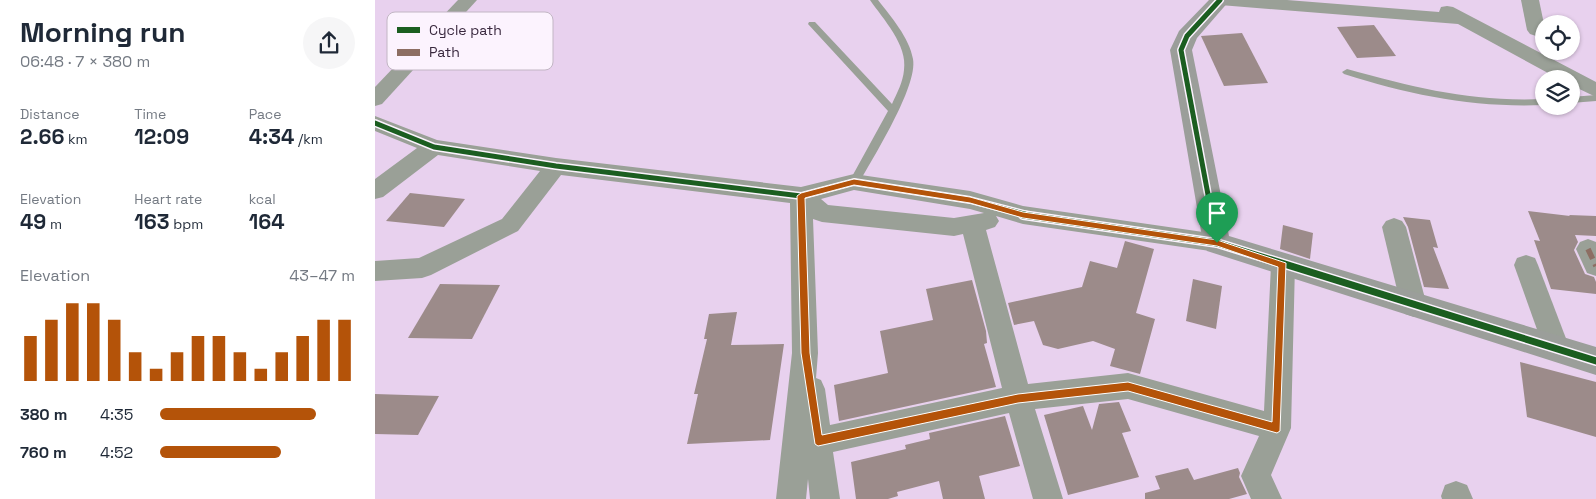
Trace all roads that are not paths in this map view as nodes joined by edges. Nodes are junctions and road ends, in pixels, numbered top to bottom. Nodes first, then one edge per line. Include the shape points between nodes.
1 (468, 0) edge
2 (874, 0) edge
3 (1220, 0) edge
4 (1426, 0) edge
5 (1530, 0) edge
6 (457, 12) edge
7 (1462, 19) junction
8 (812, 24) dead end
9 (1535, 25) edge
10 (402, 70) edge
11 (1347, 72) dead end
12 (1596, 90) edge
13 (1596, 98) edge
14 (375, 99) edge
15 (1580, 99) edge
16 (1535, 103) edge
17 (893, 111) junction
18 (375, 123) edge
19 (434, 147) junction
20 (556, 166) junction
21 (854, 182) junction
22 (375, 191) edge
23 (801, 196) junction
24 (1023, 215) junction
25 (971, 223) junction
26 (1394, 227) dead end
27 (1217, 243) junction
28 (1283, 265) junction
29 (1526, 265) dead end
30 (375, 271) edge
31 (1414, 306) junction
32 (1557, 349) junction
33 (805, 353) junction
34 (1596, 361) edge
35 (1018, 398) junction
36 (1277, 428) junction
37 (818, 441) junction
38 (791, 499) edge
39 (825, 499) edge
40 (1048, 499) edge
41 (1267, 499) edge

1 - 6 street
2 - 17 lane via 901,39 910,62 901,96
3 - 7 street
3 - 27 street via 1187,36 1181,50
4 - 7 street
5 - 9 street
7 - 12 street
8 - 17 lane
10 - 14 street
11 - 16 lane via 1418,92 1464,100 1509,105
13 - 15 lane
17 - 21 lane
18 - 19 street
19 - 20 street
19 - 22 street
20 - 23 street
20 - 30 street via 510,225 422,268
21 - 23 street
21 - 24 street via 970,200
23 - 25 street via 822,213 954,227
23 - 33 street
24 - 25 street
24 - 27 street
25 - 35 street
26 - 31 street
27 - 28 street
28 - 31 street
28 - 36 street
29 - 32 street
31 - 32 street
32 - 34 street
33 - 37 street
33 - 38 street
35 - 36 street via 1128,386
35 - 37 street
35 - 40 street
36 - 41 street via 1256,476
37 - 39 street

